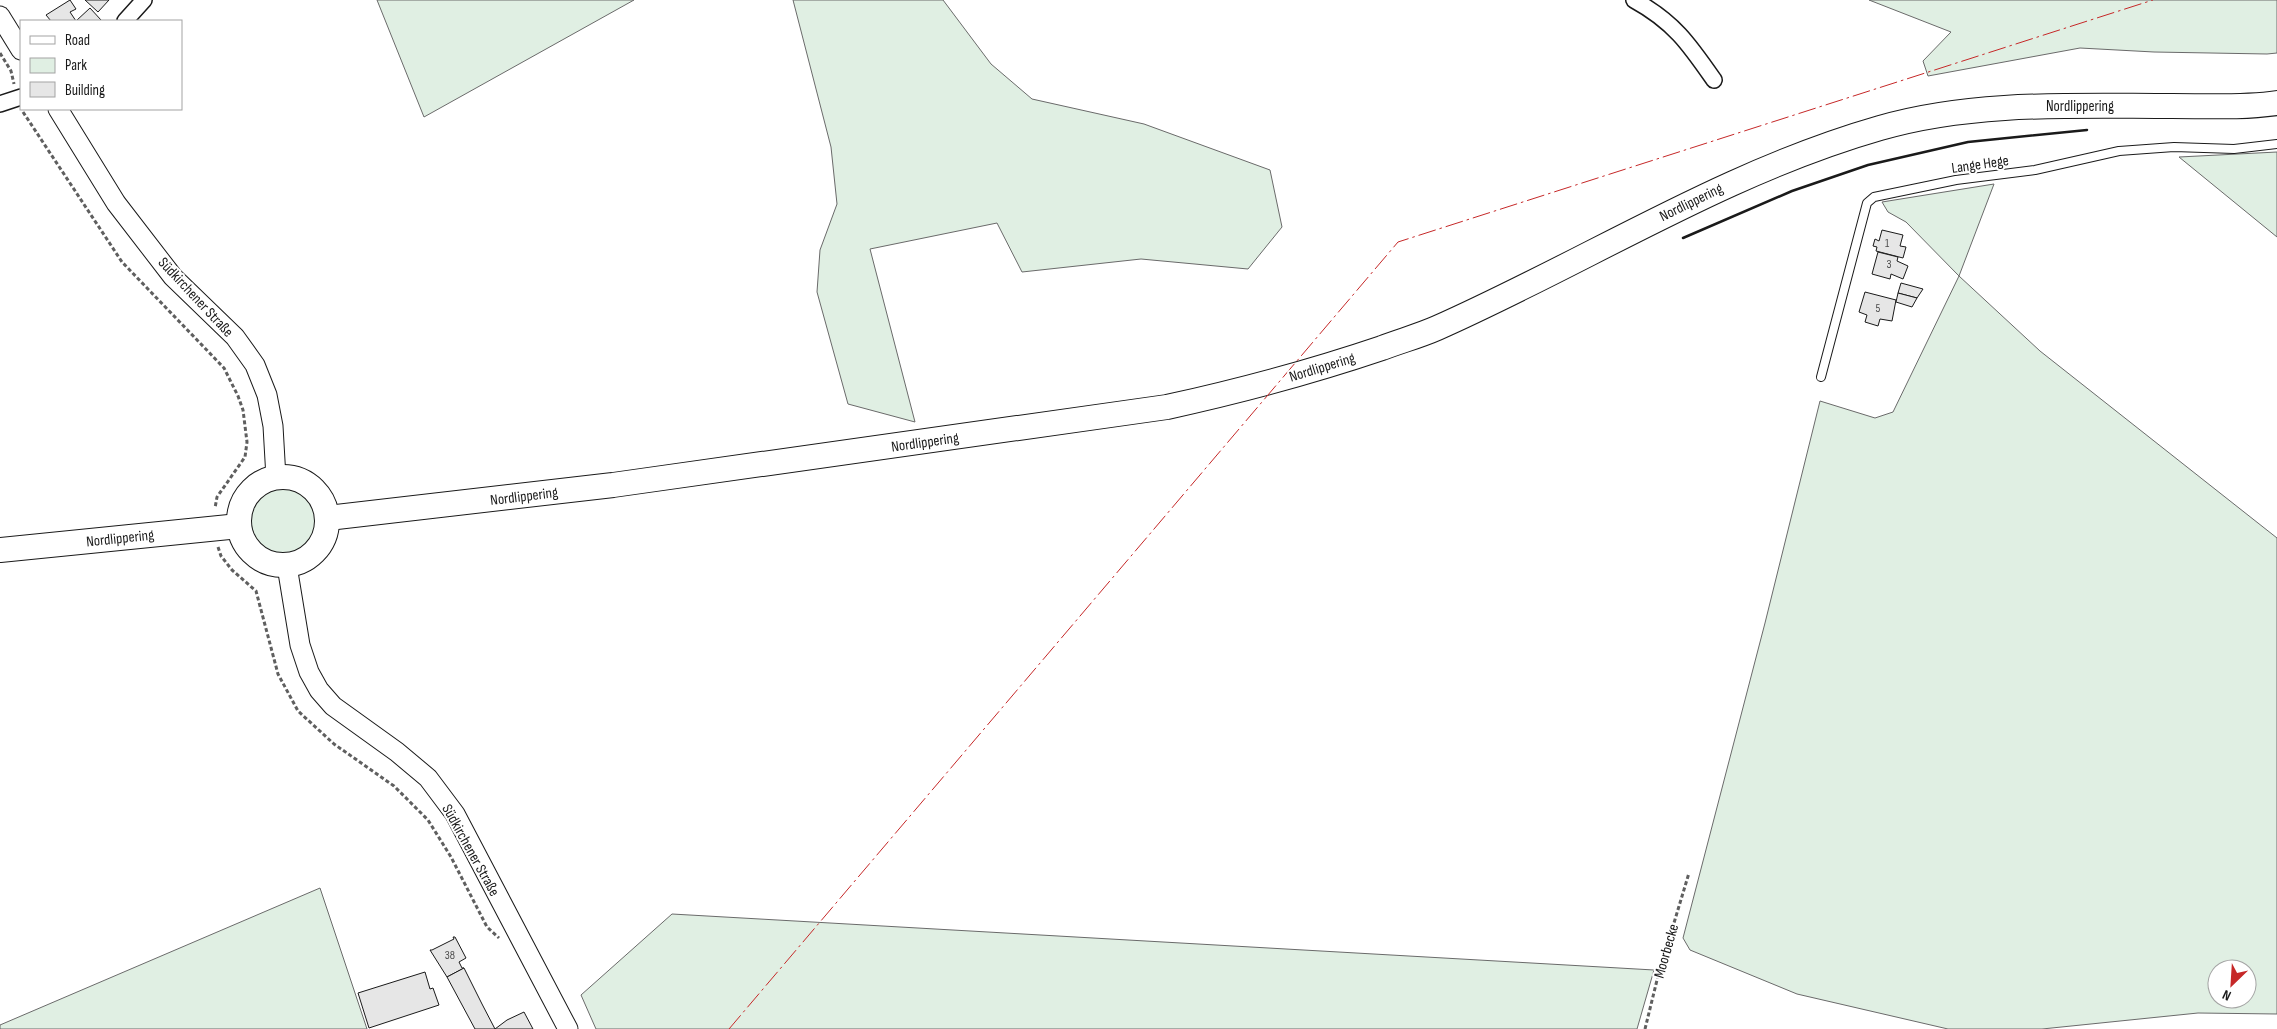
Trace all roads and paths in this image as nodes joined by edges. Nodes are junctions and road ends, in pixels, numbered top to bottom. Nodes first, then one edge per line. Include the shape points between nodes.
1 (144, 0) edge
2 (1634, 0) edge
3 (0, 16) edge
4 (126, 20) edge
5 (20, 48) edge
6 (0, 53) edge
7 (1714, 80) dead end
8 (19, 98) edge
9 (2277, 103) edge
10 (0, 104) edge
11 (59, 110) edge
12 (2277, 144) edge
13 (1821, 377) dead end
14 (276, 478) junction
15 (328, 518) junction
16 (239, 526) junction
17 (0, 550) edge
18 (287, 566) junction
19 (1689, 873) dead end
20 (568, 1029) edge
21 (1645, 1029) edge

1 - 4 street
2 - 7 street via 1656,12 1688,41
3 - 5 street
6 - 8 path
8 - 10 street
9 - 15 main road, Nordlippering via 2028,106 1951,114 1884,126 1815,148 1746,176 1435,329 1328,366 1167,407 612,486
11 - 14 street, Südkirchener Straße via 116,203 173,277 235,337 255,365 267,395 273,426
12 - 13 lane, Lange Hege via 2234,149 2174,147 2119,151 2035,170 1956,180 1874,197 1867,203
14 - 15 main road via 304,482 316,491
14 - 16 main road via 261,482 250,492 242,505
15 - 18 main road via 322,544 301,562
16 - 17 main road, Nordlippering
16 - 18 main road via 248,548 259,558
18 - 20 street, Südkirchener Straße via 300,645 318,690 332,706 398,752 428,778 455,814
19 - 21 path, Moorbecke

